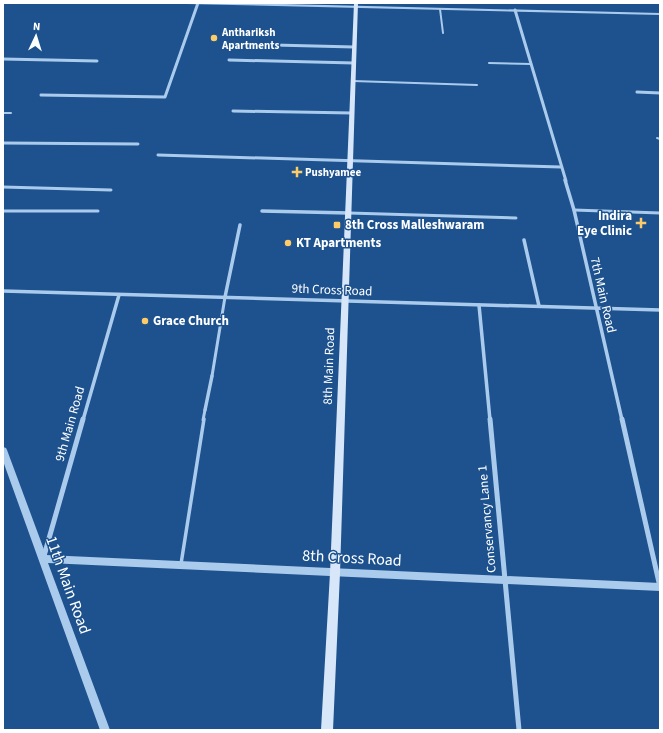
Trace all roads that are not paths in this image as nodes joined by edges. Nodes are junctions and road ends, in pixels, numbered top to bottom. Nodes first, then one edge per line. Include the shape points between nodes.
1 (187, 3) edge
2 (198, 3) edge
3 (356, 5) edge
4 (440, 9) junction
5 (515, 10) junction
6 (660, 14) edge
7 (443, 33) dead end
8 (235, 44) dead end
9 (354, 47) junction
10 (3, 59) edge
11 (229, 60) dead end
12 (97, 61) dead end
13 (354, 63) junction
14 (489, 63) dead end
15 (531, 64) junction
16 (353, 81) junction
17 (477, 85) dead end
18 (637, 92) dead end
19 (660, 93) edge
20 (42, 96) dead end
21 (233, 111) dead end
22 (3, 113) edge
23 (11, 113) dead end
24 (352, 113) junction
25 (3, 143) edge
26 (138, 144) dead end
27 (158, 155) dead end
28 (350, 161) junction
29 (561, 167) junction
30 (3, 187) edge
31 (111, 190) dead end
32 (574, 210) junction
33 (3, 211) edge
34 (262, 211) dead end
35 (98, 212) dead end
36 (660, 212) edge
37 (349, 214) junction
38 (516, 218) dead end
39 (240, 225) dead end
40 (524, 240) dead end
41 (3, 291) edge
42 (119, 295) junction
43 (226, 297) junction
44 (346, 301) junction
45 (479, 305) junction
46 (539, 306) junction
47 (596, 308) junction
48 (660, 310) edge
49 (212, 376) joint
50 (205, 410) joint
51 (3, 450) edge
52 (43, 559) junction
53 (181, 566) junction
54 (335, 572) junction
55 (504, 580) junction
56 (660, 587) edge
57 (105, 730) edge
58 (327, 730) edge
59 (519, 730) edge

1 - 2 street
2 - 3 street
2 - 20 street via 164,98
3 - 4 street
3 - 9 main road, 8th Main Road
4 - 5 street
4 - 7 lane
5 - 6 street
5 - 15 street, 7th Main Road
8 - 9 street
9 - 13 main road, 8th Main Road
10 - 12 street
11 - 13 street
13 - 16 main road, 8th Main Road
14 - 15 lane
15 - 29 street, 7th Main Road
16 - 17 lane
16 - 24 main road, 8th Main Road
18 - 19 street
21 - 24 street
22 - 23 lane
24 - 28 main road, 8th Main Road
25 - 26 street
27 - 28 street
28 - 29 street
28 - 37 main road, 8th Main Road
29 - 32 street, 7th Main Road
30 - 31 lane
32 - 36 lane
32 - 47 street, 7th Main Road
33 - 35 lane
34 - 37 street
37 - 38 lane
37 - 44 main road, 8th Main Road
39 - 43 street
40 - 46 street
41 - 42 street, 9th Cross Road
42 - 43 street, 9th Cross Road
42 - 52 street, 9th Main Road
43 - 44 street, 9th Cross Road
43 - 49 lane
44 - 45 street, 9th Cross Road
44 - 54 main road, 8th Main Road
45 - 46 street, 9th Cross Road
45 - 55 street, Conservancy Lane 1
46 - 47 street, 9th Cross Road
47 - 48 street, 9th Cross Road
47 - 56 street, 7th Main Road
49 - 50 street
50 - 53 lane
51 - 52 street, 11th Main Road
52 - 53 street, 8th Cross Road
52 - 57 street, 11th Main Road
53 - 54 street, 8th Cross Road
54 - 55 street, 8th Cross Road
54 - 58 main road, 8th Main Road
55 - 56 street, 8th Cross Road
55 - 59 street, Conservancy Lane 1

